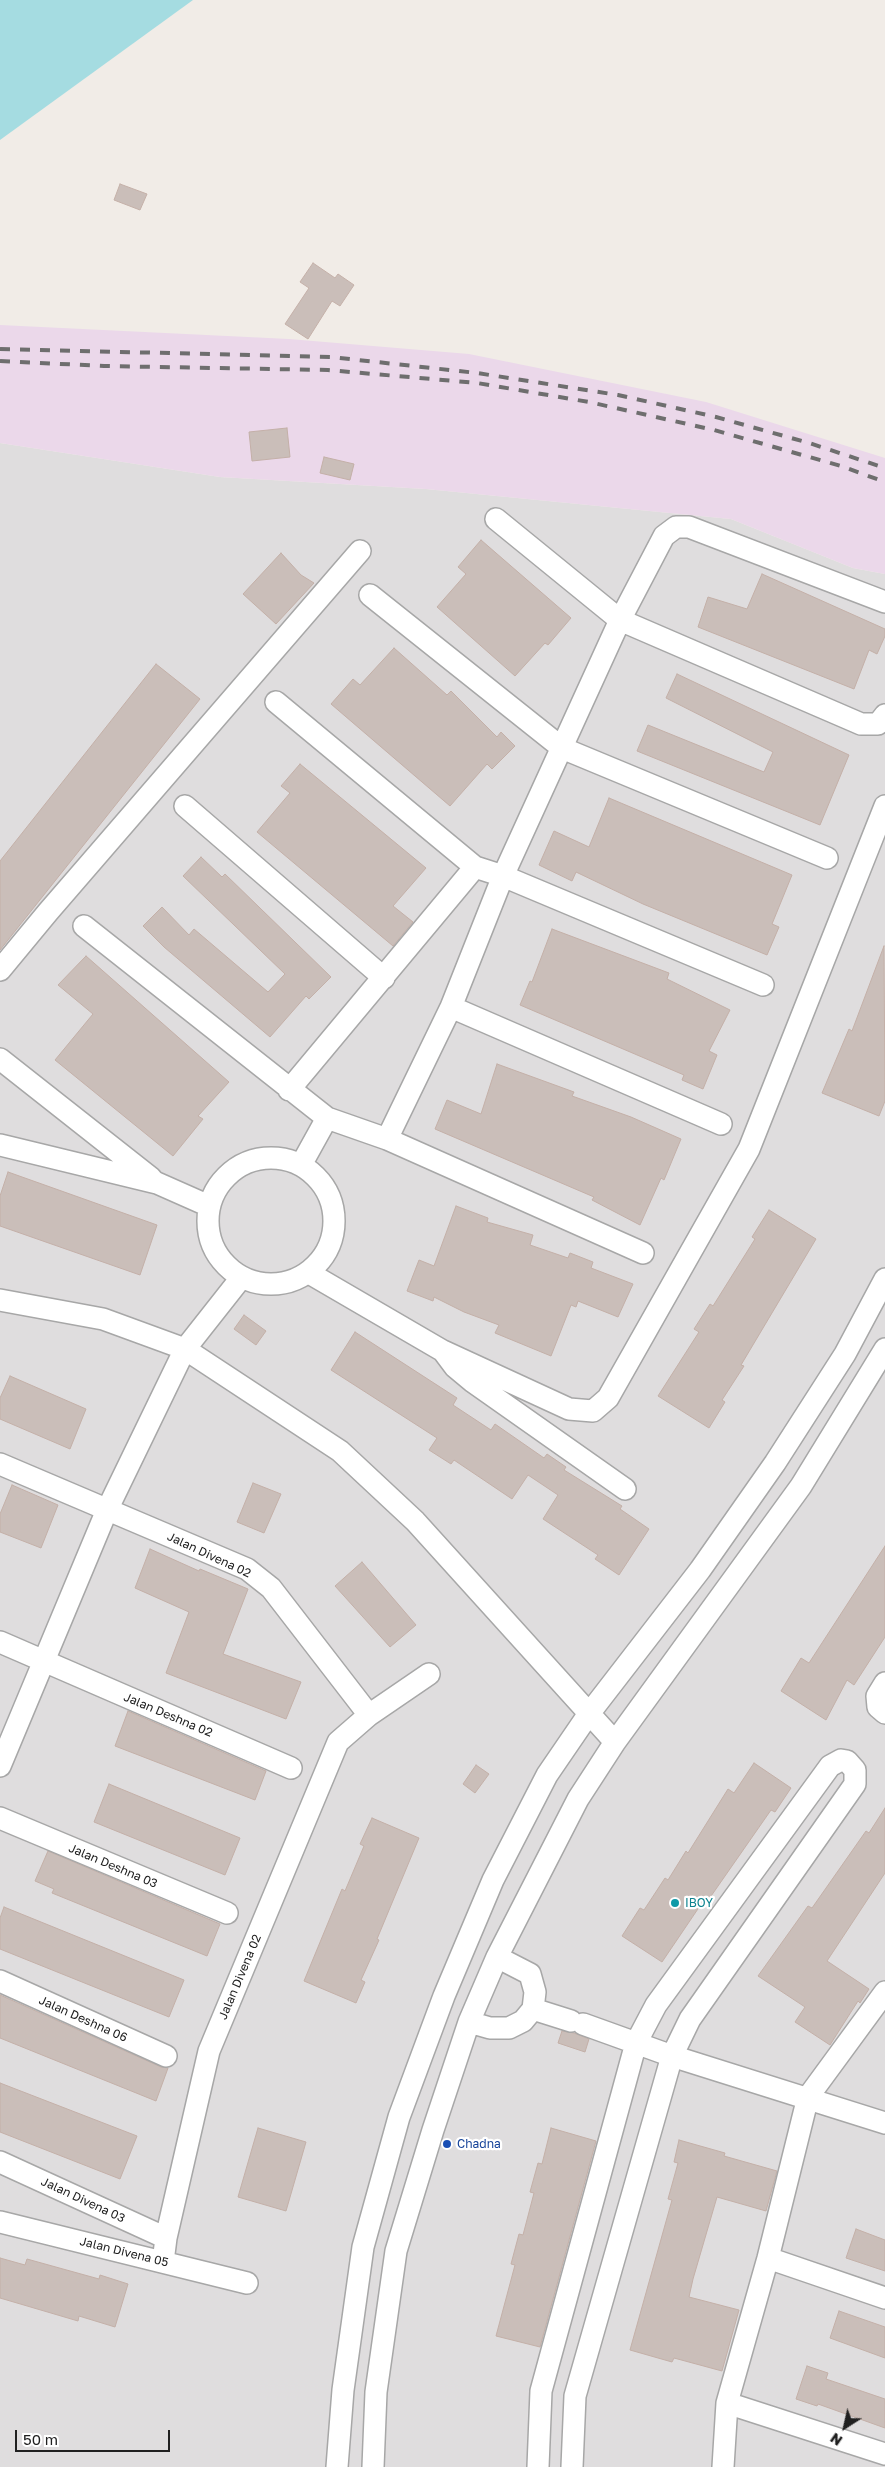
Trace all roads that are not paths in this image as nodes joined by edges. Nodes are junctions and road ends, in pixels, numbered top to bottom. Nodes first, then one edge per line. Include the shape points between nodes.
1 (496, 519) dead end
2 (360, 551) dead end
3 (370, 595) dead end
4 (885, 602) edge
5 (620, 620) junction
6 (276, 702) dead end
7 (885, 715) edge
8 (562, 748) junction
9 (185, 806) dead end
10 (885, 806) edge
11 (827, 858) dead end
12 (475, 867) junction
13 (503, 876) junction
14 (84, 926) dead end
15 (0, 970) edge
16 (384, 978) junction
17 (762, 985) dead end
18 (451, 1008) junction
19 (0, 1059) edge
20 (289, 1090) junction
21 (327, 1118) junction
22 (721, 1124) dead end
23 (387, 1139) junction
24 (0, 1145) edge
25 (301, 1165) junction
26 (157, 1183) junction
27 (208, 1206) junction
28 (642, 1253) dead end
29 (309, 1273) junction
30 (241, 1278) junction
31 (885, 1279) edge
32 (0, 1300) edge
33 (185, 1349) junction
34 (885, 1349) edge
35 (443, 1350) junction
36 (0, 1464) edge
37 (625, 1489) dead end
38 (107, 1510) junction
39 (0, 1642) edge
40 (45, 1662) junction
41 (429, 1674) dead end
42 (885, 1683) edge
43 (885, 1713) edge
44 (369, 1715) junction
45 (588, 1715) junction
46 (615, 1742) junction
47 (0, 1766) edge
48 (291, 1768) dead end
49 (0, 1818) edge
50 (227, 1913) dead end
51 (497, 1957) junction
52 (0, 1982) edge
53 (885, 1992) edge
54 (533, 2008) junction
55 (469, 2022) junction
56 (636, 2043) junction
57 (166, 2056) dead end
58 (672, 2056) junction
59 (808, 2097) junction
60 (885, 2123) edge
61 (0, 2162) edge
62 (0, 2222) edge
63 (166, 2238) junction
64 (768, 2258) junction
65 (163, 2262) junction
66 (247, 2283) dead end
67 (885, 2298) edge
68 (342, 2390) junction
69 (541, 2391) junction
70 (376, 2392) junction
71 (575, 2396) junction
72 (727, 2403) junction
73 (885, 2454) edge
74 (336, 2467) edge
75 (373, 2467) edge
76 (538, 2467) edge
77 (572, 2467) edge
78 (723, 2467) edge

1 - 5 street
2 - 15 street
3 - 8 street
4 - 5 street via 690,527 676,527 664,536
5 - 7 street via 861,724 878,724
5 - 8 street
6 - 12 street
8 - 11 street
8 - 13 street
9 - 16 street
10 - 35 street via 748,1149 608,1398 593,1411 569,1409
12 - 13 street
12 - 16 street
13 - 17 street
13 - 18 street
14 - 20 street
16 - 20 street
18 - 22 street
18 - 23 street
19 - 26 street
20 - 21 street
21 - 23 street
21 - 25 street
23 - 28 street
24 - 26 street
25 - 27 street via 279,1158 256,1159 234,1168 218,1184
25 - 29 street via 321,1182 333,1213 334,1230 326,1254
26 - 27 street
27 - 30 street via 207,1227 212,1247 224,1265
29 - 30 street via 288,1283 264,1285
29 - 35 street
30 - 33 street
31 - 45 street via 845,1354 775,1463 700,1570
32 - 33 street via 103,1319
33 - 38 street
33 - 45 street via 340,1451 415,1521
34 - 46 street via 801,1486
35 - 37 street via 455,1367 473,1382
36 - 38 street, Jalan Divena 02
38 - 40 street
38 - 44 street, Jalan Divena 02 via 247,1570 272,1588
39 - 40 street, Jalan Deshna 02
40 - 47 street
40 - 48 street, Jalan Deshna 02
41 - 44 street, Jalan Divena 02
42 - 43 street via 877,1696 878,1707
44 - 63 street, Jalan Divena 02 via 338,1742 209,2051
45 - 46 street
45 - 68 street via 547,1775 493,1880 444,1996 399,2117 363,2247
46 - 51 street via 556,1838
49 - 50 street, Jalan Deshna 03
51 - 54 street via 530,1974 536,1992
51 - 55 street
52 - 57 street, Jalan Deshna 06
53 - 59 street
54 - 55 street via 523,2021 509,2028 490,2028
54 - 56 street
55 - 70 street via 396,2251
56 - 58 street
56 - 58 street via 656,2005 830,1766 841,1760 847,1761 855,1770 856,1784 690,2019
56 - 69 street
58 - 59 street
58 - 71 street
59 - 60 street
59 - 64 street
61 - 63 street, Jalan Divena 03
62 - 65 street, Jalan Divena 05
63 - 65 street, Jalan Divena 02
64 - 67 street
64 - 72 street
65 - 66 street, Jalan Divena 05
68 - 70 street
68 - 74 street
69 - 71 street
69 - 76 street
70 - 75 street
71 - 77 street
72 - 73 street
72 - 78 street

